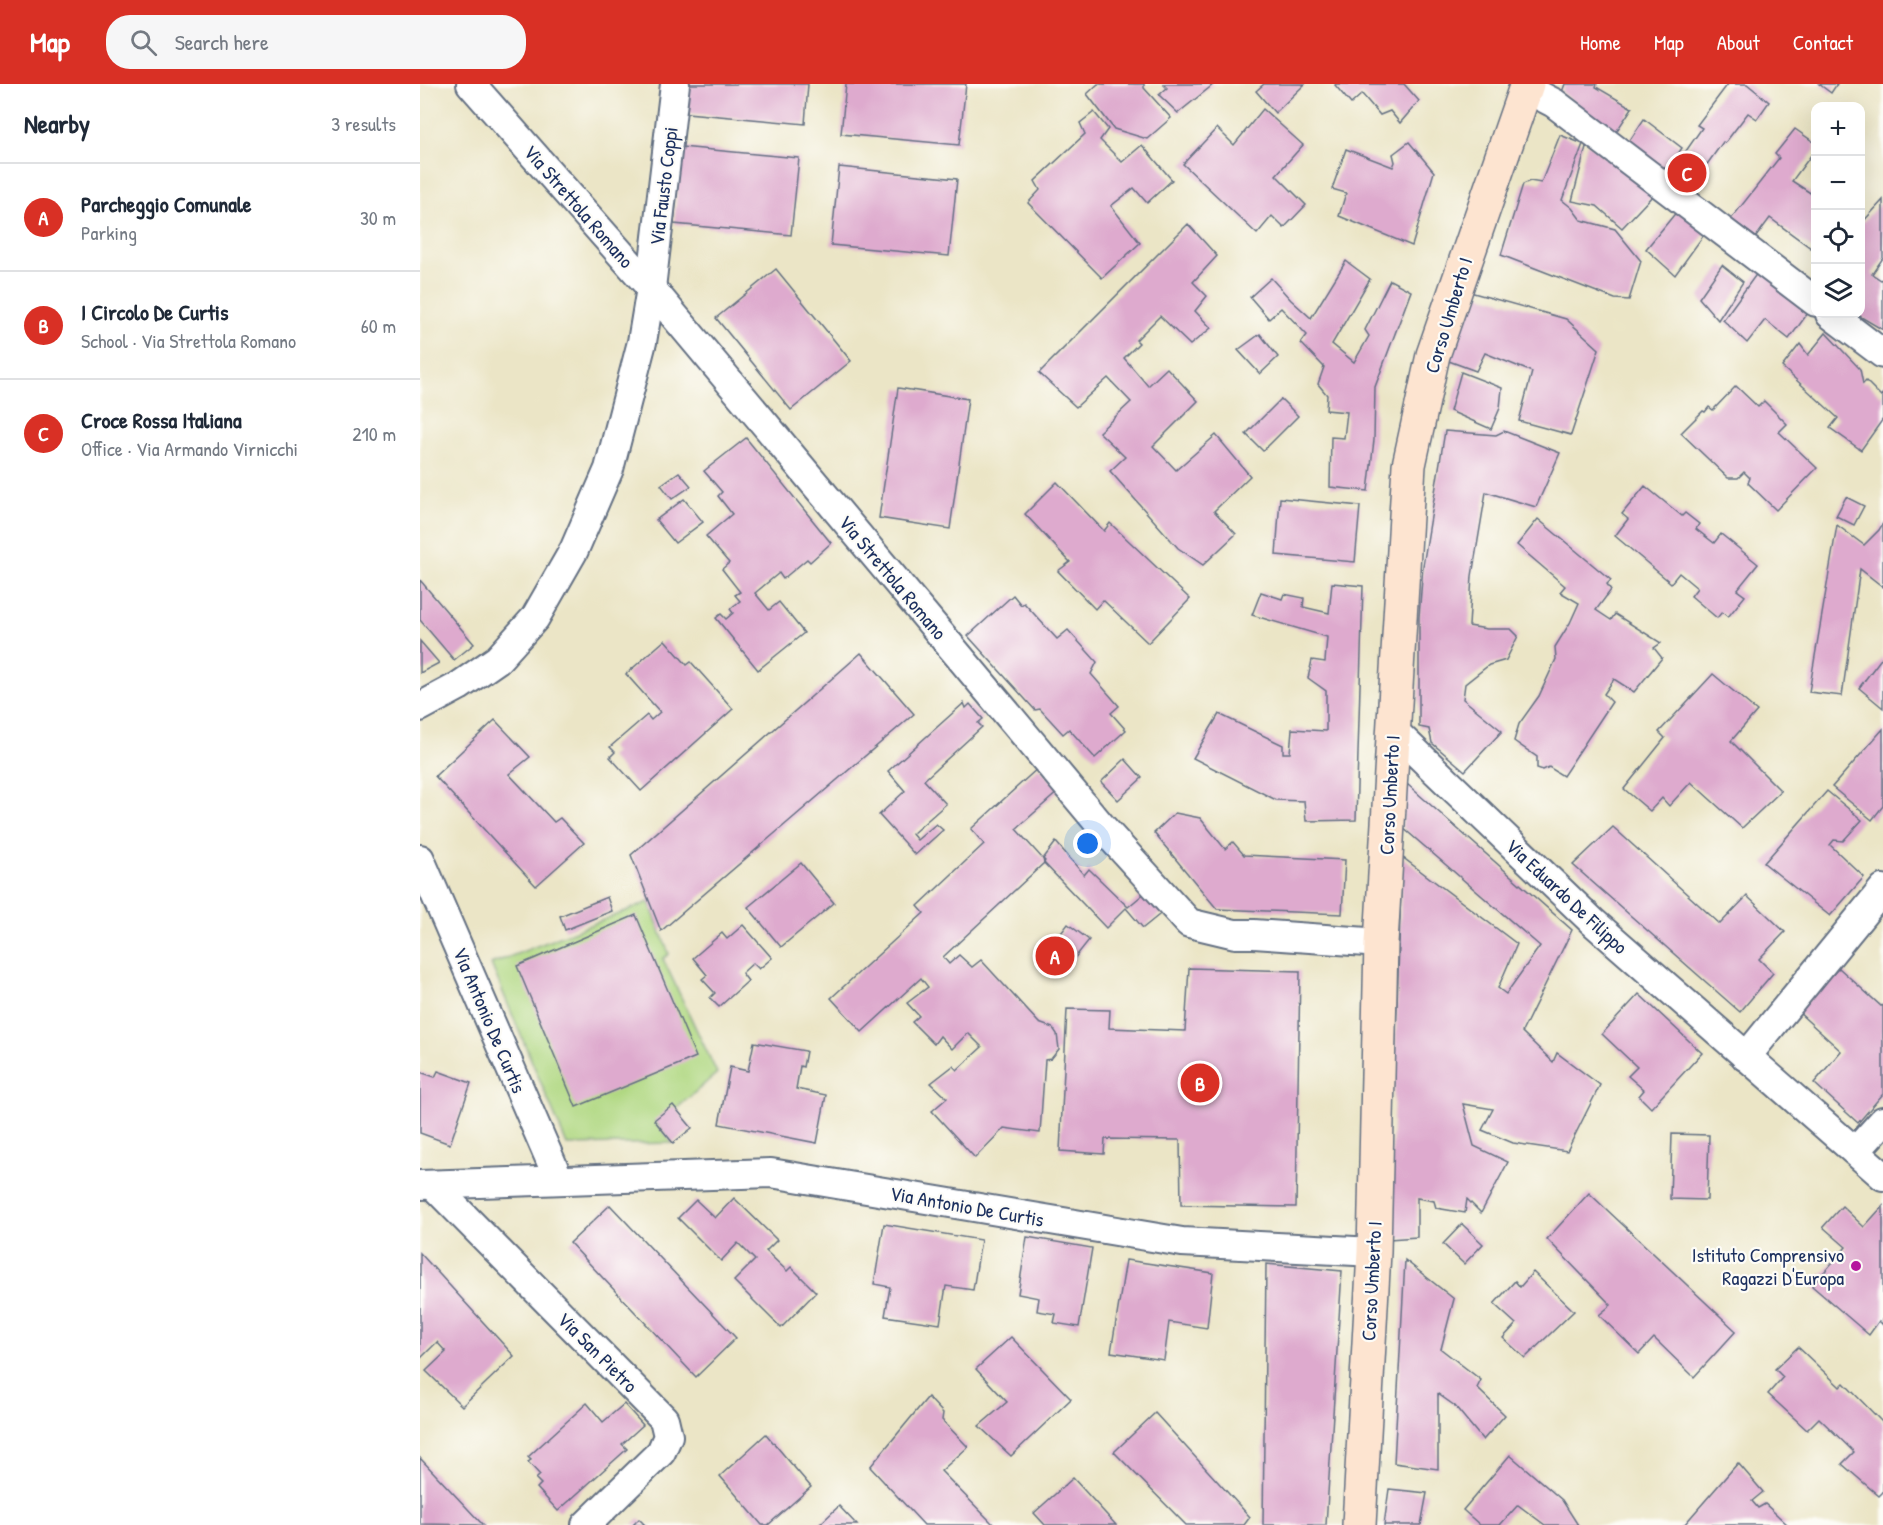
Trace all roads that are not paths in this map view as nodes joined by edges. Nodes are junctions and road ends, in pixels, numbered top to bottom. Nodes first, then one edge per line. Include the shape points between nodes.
1 (471, 84) edge
2 (675, 84) edge
3 (1526, 86) edge
4 (651, 288) junction
5 (1811, 299) edge
6 (1835, 318) edge
7 (1883, 354) edge
8 (420, 707) edge
9 (1393, 730) junction
10 (420, 859) edge
11 (1883, 889) edge
12 (1381, 943) junction
13 (1746, 1057) junction
14 (1883, 1121) edge
15 (1856, 1151) junction
16 (1883, 1176) edge
17 (559, 1180) junction
18 (427, 1185) edge
19 (1374, 1252) junction
20 (586, 1525) edge
21 (1359, 1525) edge

1 - 4 street, Via Strettola Romano
2 - 4 street, Via Fausto Coppi
3 - 5 street via 1554,103
3 - 9 main road, Corso Umberto I via 1432,355 1410,465
4 - 8 street, Via Fausto Coppi via 642,342 609,469 574,550 535,618 498,659
4 - 12 street, Via Strettola Romano via 1102,827 1190,923 1235,934
6 - 7 street
9 - 12 main road, Corso Umberto I
9 - 13 street, Via Eduardo De Filippo via 1593,922
10 - 17 street, Via Antonio De Curtis
11 - 13 street
12 - 19 main road, Corso Umberto I
13 - 15 street, Via Eduardo De Filippo
14 - 15 street
15 - 16 street, Via Eduardo De Filippo
17 - 18 street, Via Antonio De Curtis
17 - 19 street, Via Antonio De Curtis via 771,1173 1182,1242
18 - 20 street, Via San Pietro via 664,1419 668,1436 661,1452
19 - 21 main road, Corso Umberto I

